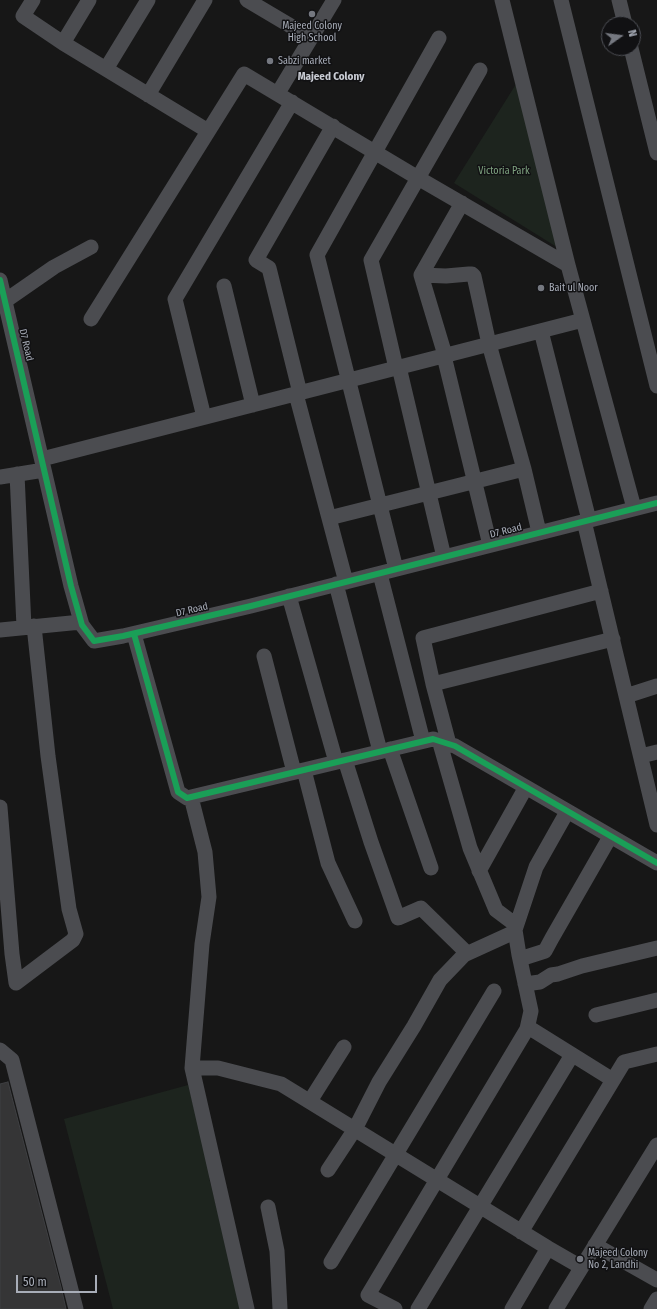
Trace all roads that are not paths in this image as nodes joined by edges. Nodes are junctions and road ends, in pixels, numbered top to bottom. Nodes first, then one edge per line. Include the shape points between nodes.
1 (33, 0) edge
2 (89, 0) edge
3 (148, 0) edge
4 (205, 0) edge
5 (247, 0) edge
6 (334, 0) edge
7 (502, 0) edge
8 (561, 0) edge
9 (619, 0) edge
10 (263, 4) edge
11 (623, 16) edge
12 (311, 38) junction
13 (439, 38) dead end
14 (63, 43) junction
15 (633, 56) edge
16 (106, 69) junction
17 (480, 70) dead end
18 (278, 93) junction
19 (148, 95) junction
20 (292, 102) junction
21 (333, 126) junction
22 (208, 131) junction
23 (375, 152) junction
24 (657, 153) edge
25 (418, 178) junction
26 (462, 203) junction
27 (91, 247) dead end
28 (568, 265) junction
29 (421, 275) junction
30 (0, 280) edge
31 (224, 286) dead end
32 (3, 302) edge
33 (91, 319) dead end
34 (583, 320) junction
35 (541, 331) junction
36 (490, 344) junction
37 (444, 356) junction
38 (397, 368) junction
39 (349, 380) junction
40 (657, 386) edge
41 (298, 393) junction
42 (253, 405) junction
43 (204, 417) junction
44 (43, 465) junction
45 (524, 469) junction
46 (17, 474) junction
47 (0, 477) edge
48 (475, 482) junction
49 (429, 493) junction
50 (657, 503) edge
51 (380, 505) junction
52 (634, 508) junction
53 (329, 518) junction
54 (587, 520) junction
55 (540, 532) junction
56 (490, 545) junction
57 (444, 557) junction
58 (396, 569) junction
59 (380, 574) junction
60 (341, 583) junction
61 (601, 591) junction
62 (289, 596) junction
63 (81, 622) junction
64 (29, 627) junction
65 (0, 630) edge
66 (134, 634) junction
67 (613, 640) junction
68 (264, 656) dead end
69 (433, 684) junction
70 (657, 686) edge
71 (626, 696) junction
72 (423, 741) junction
73 (444, 742) junction
74 (385, 750) junction
75 (657, 752) edge
76 (640, 756) junction
77 (340, 761) junction
78 (299, 771) junction
79 (526, 788) junction
80 (191, 797) junction
81 (0, 806) edge
82 (567, 812) junction
83 (657, 821) edge
84 (610, 837) junction
85 (657, 864) edge
86 (431, 868) dead end
87 (479, 871) junction
88 (355, 921) dead end
89 (515, 927) junction
90 (657, 948) edge
91 (467, 953) junction
92 (520, 959) junction
93 (525, 984) junction
94 (494, 991) dead end
95 (657, 1000) edge
96 (596, 1015) dead end
97 (528, 1027) junction
98 (344, 1047) dead end
99 (0, 1050) edge
100 (657, 1054) edge
101 (572, 1055) junction
102 (192, 1068) junction
103 (613, 1080) junction
104 (310, 1101) junction
105 (355, 1128) junction
106 (657, 1145) edge
107 (396, 1154) junction
108 (328, 1170) dead end
109 (438, 1180) junction
110 (480, 1206) junction
111 (268, 1207) dead end
112 (522, 1232) junction
113 (595, 1245) junction
114 (548, 1248) junction
115 (331, 1262) dead end
116 (581, 1268) junction
117 (657, 1280) edge
118 (657, 1299) edge
119 (76, 1309) edge
120 (247, 1309) edge
121 (280, 1309) edge
122 (395, 1309) edge
123 (418, 1309) edge
124 (512, 1309) edge
125 (556, 1309) edge
126 (651, 1309) edge

1 - 14 street via 23,16
2 - 14 street
3 - 16 street
4 - 19 street
5 - 10 street
6 - 12 street
7 - 28 street
8 - 40 street
9 - 11 street
10 - 12 street
12 - 18 street
13 - 23 street
14 - 16 street
15 - 24 street
16 - 19 street
17 - 25 street
18 - 20 street
18 - 22 street via 244,74
19 - 22 street
20 - 21 street
20 - 43 street via 175,299
21 - 23 street
21 - 41 street via 256,260 269,268
22 - 33 street
23 - 25 street
23 - 39 street via 317,255
25 - 26 street
25 - 38 street via 371,260
26 - 28 street
26 - 29 street
27 - 32 street via 54,267
28 - 34 street
29 - 36 street via 474,276
29 - 37 street
30 - 32 street, D7 Road
31 - 42 street
32 - 44 street, D7 Road
34 - 35 street
34 - 52 street
35 - 36 street
35 - 54 street
36 - 37 street
36 - 45 street
37 - 38 street
37 - 48 street
38 - 39 street
38 - 49 street
39 - 41 street
39 - 51 street
41 - 42 street
41 - 53 street
42 - 43 street
43 - 44 street
44 - 46 street
44 - 63 street, D7 Road
45 - 48 street
45 - 55 street
46 - 47 street
46 - 64 street
48 - 49 street
48 - 56 street
49 - 51 street
49 - 57 street
50 - 52 street, D7 Road
51 - 53 street
51 - 58 street
52 - 54 street, D7 Road
53 - 60 street
54 - 55 street, D7 Road
54 - 61 street
55 - 56 street, D7 Road
56 - 57 street, D7 Road
57 - 58 street, D7 Road
58 - 59 street, D7 Road
59 - 60 street, D7 Road
59 - 72 street
60 - 62 street, D7 Road
60 - 74 street
61 - 67 street
61 - 69 street via 423,638
62 - 66 street, D7 Road
62 - 77 street
63 - 64 street
63 - 66 street, D7 Road via 94,641
64 - 65 street
64 - 81 street via 69,909 76,934 73,940 16,983
66 - 80 street via 178,792 187,798
67 - 69 street
67 - 71 street
68 - 78 street
69 - 73 street
70 - 71 street
71 - 76 street
72 - 73 street via 433,738
72 - 74 street
73 - 79 street
73 - 87 street via 470,848
74 - 77 street
74 - 86 street
75 - 76 street
76 - 83 street
77 - 78 street
77 - 91 street via 398,918 421,908
78 - 80 street
78 - 88 street via 328,863
79 - 82 street
79 - 87 street
80 - 102 street via 205,852 209,897 202,944
82 - 84 street
82 - 89 street via 536,866
84 - 85 street
84 - 92 street via 545,951
87 - 89 street via 496,910
89 - 91 street via 510,934
89 - 92 street
90 - 93 street via 582,966 551,975 540,982
91 - 105 street via 440,980 379,1082
92 - 93 street
93 - 97 street via 531,1011
94 - 107 street
95 - 96 street
97 - 101 street
97 - 109 street
98 - 104 street
99 - 119 street via 12,1060
100 - 103 street via 624,1062
101 - 103 street
101 - 110 street
102 - 104 street via 218,1068 281,1084
102 - 120 street
103 - 112 street
104 - 105 street
105 - 107 street
105 - 108 street
106 - 113 street
107 - 109 street
107 - 115 street
109 - 110 street
109 - 122 street via 368,1295
110 - 112 street
110 - 123 street
111 - 121 street via 277,1251
112 - 114 street
113 - 116 street
113 - 117 street
114 - 116 street
114 - 124 street
116 - 125 street
118 - 126 street

